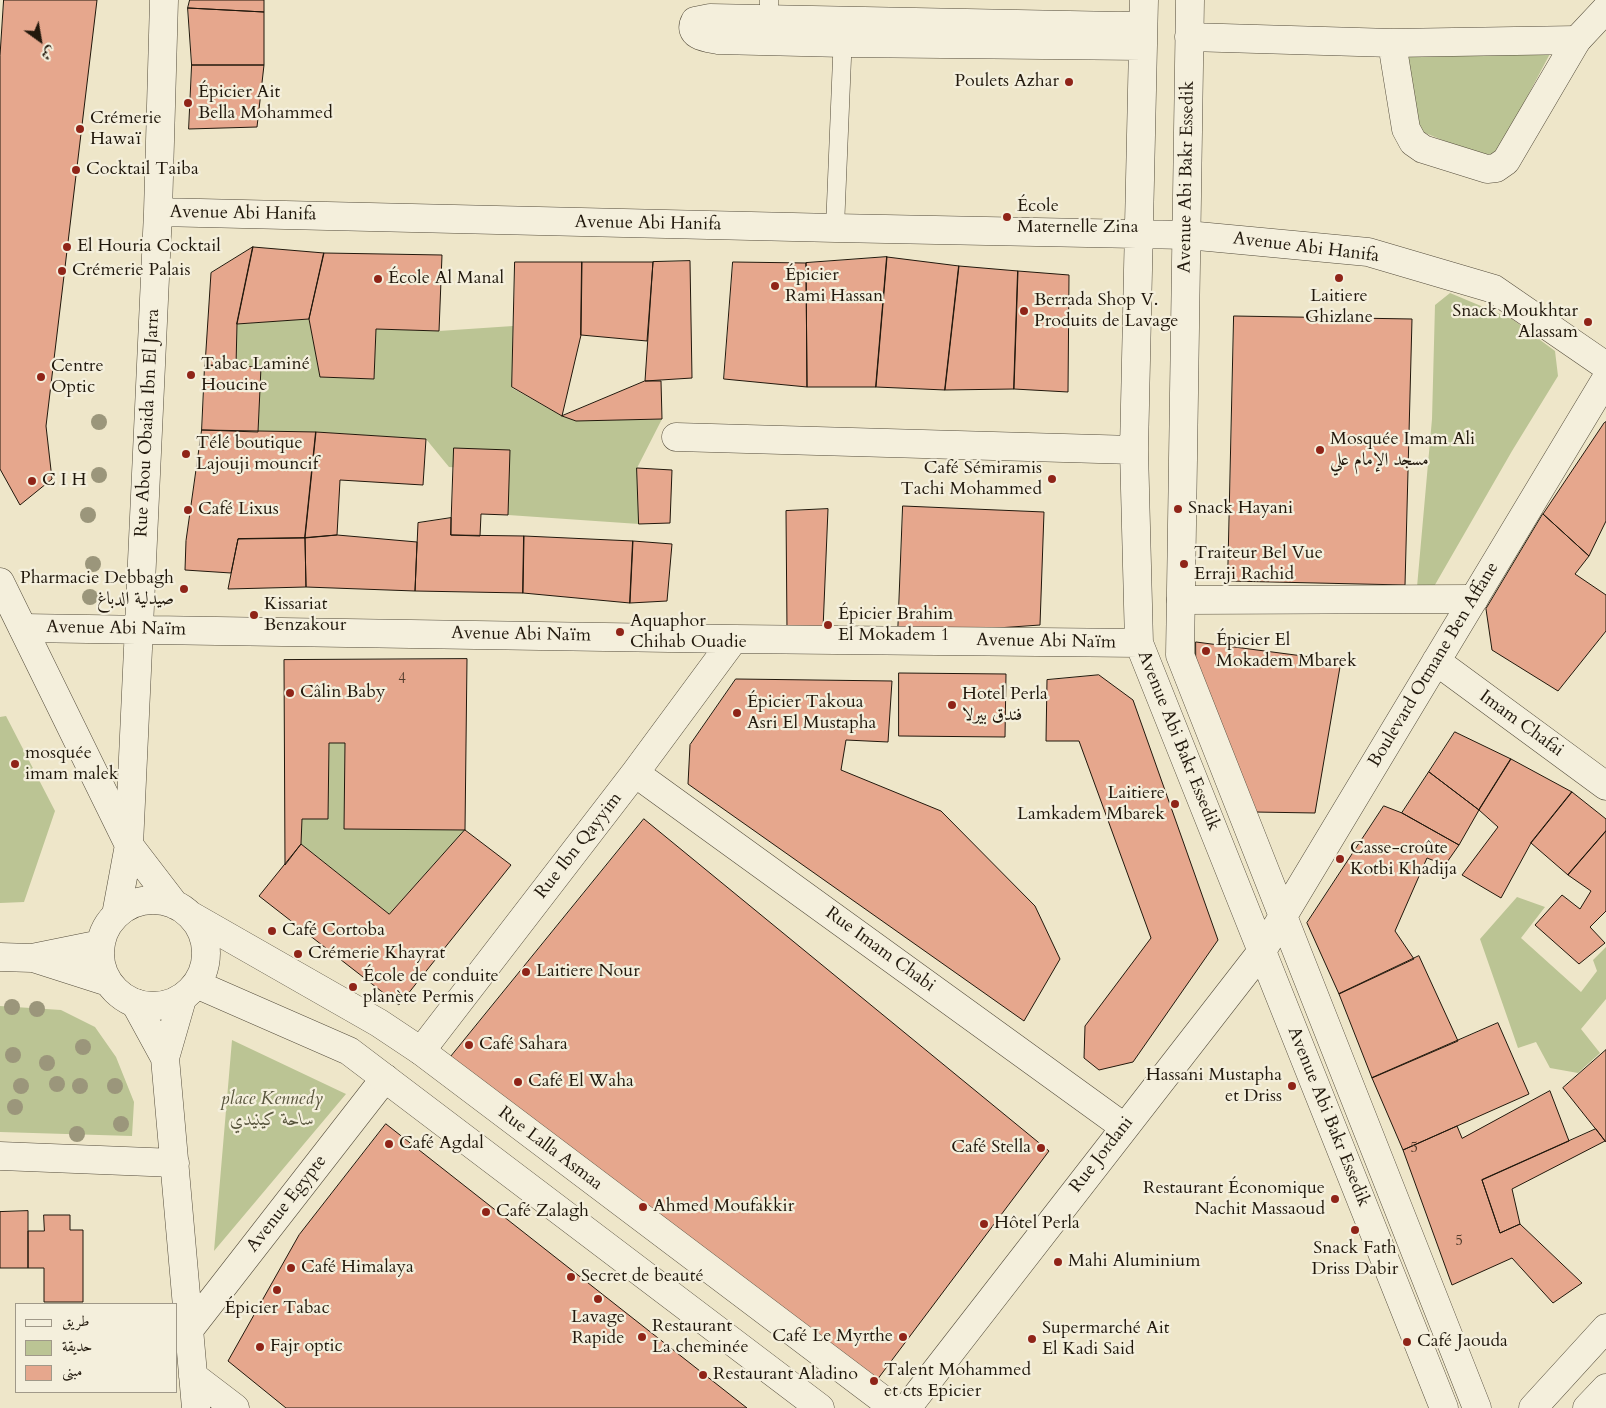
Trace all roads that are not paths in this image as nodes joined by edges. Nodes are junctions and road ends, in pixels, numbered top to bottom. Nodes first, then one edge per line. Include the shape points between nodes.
1 (164, 0) edge
2 (1190, 0) edge
3 (1606, 9) edge
4 (769, 20) edge
5 (1143, 24) edge
6 (844, 32) junction
7 (1189, 37) junction
8 (1577, 40) junction
9 (1392, 43) junction
10 (158, 212) junction
11 (835, 228) junction
12 (1138, 235) junction
13 (1186, 235) junction
14 (1606, 366) edge
15 (1606, 379) edge
16 (676, 437) dead end
17 (1134, 450) junction
18 (0, 582) edge
19 (1474, 599) junction
20 (1181, 600) junction
21 (23, 628) junction
22 (139, 629) junction
23 (734, 638) junction
24 (1139, 642) junction
25 (1436, 661) junction
26 (635, 773) junction
27 (1606, 786) edge
28 (130, 846) junction
29 (183, 910) junction
30 (116, 916) junction
31 (1282, 916) junction
32 (100, 944) junction
33 (1262, 951) junction
34 (0, 957) edge
35 (32, 958) junction
36 (108, 982) junction
37 (189, 992) junction
38 (135, 1003) junction
39 (421, 1051) junction
40 (165, 1058) junction
41 (385, 1078) junction
42 (1124, 1127) junction
43 (0, 1156) edge
44 (175, 1163) junction
45 (1606, 1328) edge
46 (190, 1330) junction
47 (193, 1376) junction
48 (1606, 1388) edge
49 (196, 1408) edge
50 (235, 1408) edge
51 (820, 1408) edge
52 (894, 1408) edge
53 (907, 1408) edge
54 (1444, 1408) edge
55 (1477, 1408) edge
56 (1533, 1408) edge
57 (1587, 1408) edge

1 - 10 street, Rue Abou Obaida Ibn El Jarra
2 - 7 street, Avenue Abi Bakr Essedik
3 - 8 street
4 - 6 street
5 - 6 street
5 - 12 street, Avenue Abi Bakr Essedik
6 - 11 lane
7 - 9 street
7 - 13 street, Avenue Abi Bakr Essedik
8 - 9 street
8 - 9 street via 1506,161 1496,168 1487,169 1423,149 1413,142 1406,129
10 - 11 street, Avenue Abi Hanifa
10 - 22 street, Rue Abou Obaida Ibn El Jarra
11 - 12 street, Avenue Abi Hanifa
12 - 13 street, Avenue Abi Hanifa
12 - 17 street, Avenue Abi Bakr Essedik
13 - 14 street, Avenue Abi Hanifa via 1368,252 1494,289
13 - 20 street, Avenue Abi Bakr Essedik
15 - 19 street, Boulevard Otmane Ben Affane
16 - 17 street
17 - 24 street, Avenue Abi Bakr Essedik
18 - 21 street
19 - 20 street
19 - 25 street, Boulevard Otmane Ben Affane
20 - 31 street, Avenue Abi Bakr Essedik via 1180,655
21 - 22 street, Avenue Abi Naïm
21 - 28 street
22 - 23 street, Avenue Abi Naïm
22 - 28 street, Rue Abou Obaida Ibn El Jarra
23 - 24 street, Avenue Abi Naïm
23 - 26 street, Rue Ibn Qayyim
24 - 33 street, Avenue Abi Bakr Essedik
25 - 27 street, Imam Chafai
25 - 31 street, Boulevard Otmane Ben Affane
26 - 39 street, Rue Ibn Qayyim
26 - 42 street, Rue Imam Chabi
28 - 29 street
28 - 30 street, Rue Abou Obaida Ibn El Jarra
29 - 30 street via 160,900 144,901 129,906
29 - 37 street via 200,927 207,956 204,971
29 - 39 street, Rue Lalla Asmaa via 379,1023
30 - 32 street
31 - 33 street, Boulevard Otmane Ben Affane
31 - 55 street, Avenue Abi Bakr Essedik
32 - 35 street
32 - 36 street via 100,958
33 - 42 street, Rue Jordani
33 - 54 street, Avenue Abi Bakr Essedik
34 - 35 street
35 - 36 street
36 - 38 street via 120,995
37 - 38 street via 167,1005
37 - 40 street
37 - 41 street via 349,1051
38 - 40 street
39 - 52 street, Rue Lalla Asmaa
40 - 44 street
41 - 46 street, Avenue Egypte
41 - 51 street
42 - 53 street, Rue Jordani
43 - 44 street
44 - 46 street
45 - 56 street
46 - 47 street
47 - 49 street
47 - 50 street
48 - 57 street

